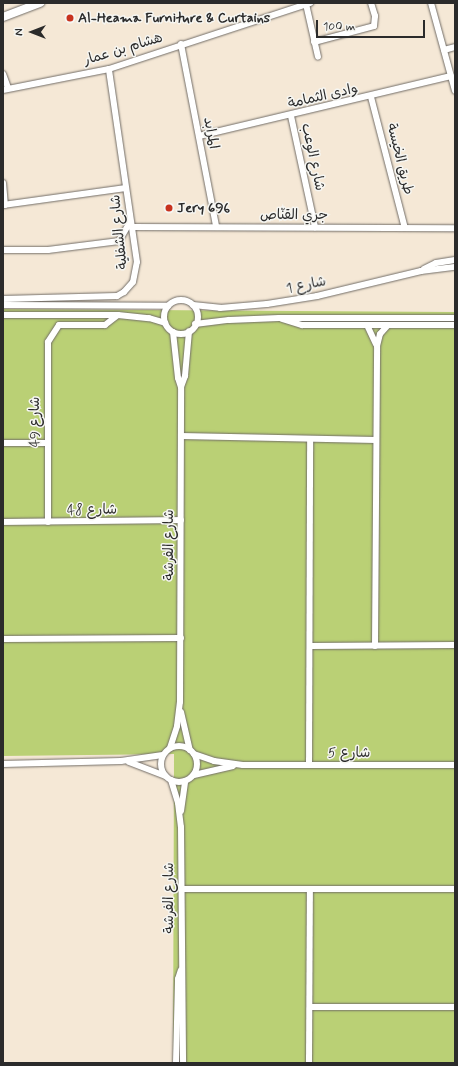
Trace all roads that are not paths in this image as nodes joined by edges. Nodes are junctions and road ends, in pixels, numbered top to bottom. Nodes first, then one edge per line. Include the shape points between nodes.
1 (40, 3) edge
2 (371, 3) edge
3 (431, 3) edge
4 (308, 4) edge
5 (287, 6) edge
6 (3, 17) edge
7 (314, 42) junction
8 (181, 44) junction
9 (455, 47) edge
10 (444, 50) junction
11 (318, 57) dead end
12 (109, 69) junction
13 (3, 74) edge
14 (451, 76) junction
15 (6, 89) edge
16 (455, 91) edge
17 (371, 97) junction
18 (291, 116) junction
19 (199, 136) junction
20 (3, 183) edge
21 (126, 188) junction
22 (4, 205) edge
23 (131, 224) junction
24 (216, 226) junction
25 (315, 227) junction
26 (405, 228) junction
27 (455, 228) edge
28 (3, 250) edge
29 (455, 260) edge
30 (455, 267) edge
31 (421, 270) junction
32 (3, 299) edge
33 (3, 306) edge
34 (168, 306) junction
35 (193, 306) junction
36 (3, 315) edge
37 (118, 315) junction
38 (279, 318) junction
39 (455, 318) edge
40 (165, 323) junction
41 (196, 324) junction
42 (367, 325) junction
43 (388, 325) junction
44 (455, 326) edge
45 (173, 332) junction
46 (188, 332) junction
47 (377, 346) junction
48 (181, 387) junction
49 (181, 436) junction
50 (310, 440) junction
51 (376, 440) junction
52 (3, 443) edge
53 (48, 443) junction
54 (181, 520) junction
55 (3, 522) edge
56 (48, 522) junction
57 (181, 638) junction
58 (3, 639) edge
59 (455, 645) edge
60 (310, 646) junction
61 (375, 646) junction
62 (180, 702) junction
63 (170, 748) junction
64 (192, 752) junction
65 (163, 755) junction
66 (121, 761) junction
67 (3, 764) edge
68 (243, 765) junction
69 (309, 765) junction
70 (455, 765) edge
71 (194, 774) junction
72 (165, 776) junction
73 (171, 780) junction
74 (185, 781) junction
75 (181, 827) junction
76 (182, 889) junction
77 (310, 889) junction
78 (455, 889) edge
79 (181, 970) junction
80 (310, 1007) junction
81 (455, 1008) edge
82 (176, 1063) edge
83 (183, 1063) edge
84 (309, 1063) edge

1 - 6 street
2 - 7 street via 375,16 374,26
3 - 10 street
4 - 5 street, هشام بن عمار
4 - 7 street
5 - 8 street, هشام بن عمار
7 - 11 street
8 - 12 street, هشام بن عمار
8 - 19 street, المرابد
9 - 10 street
10 - 14 street
12 - 15 street, هشام بن عمار
12 - 21 street, شارع الشفلية
13 - 15 street, هشام بن عمار
14 - 16 street
14 - 17 street, وادى الثمامة
17 - 18 street, وادى الثمامة
17 - 26 street, طريق الخيسة
18 - 19 street, وادى الثمامة
18 - 25 street, شارع الوعب
19 - 24 street, المرابد
20 - 22 street
21 - 22 street
21 - 23 street, شارع الشفلية
23 - 24 street, جري القنّاص
23 - 28 street via 119,241 48,250
23 - 32 street, شارع الشفلية via 136,272 133,282 124,292 109,297
24 - 25 street, جري القنّاص
25 - 26 street, جري القنّاص
26 - 27 street, جري القنّاص
29 - 31 street, شارع 1 via 436,263
30 - 31 street, شارع 1
31 - 35 street, شارع 1 via 293,300 229,308
33 - 34 street
34 - 35 street via 180,300
34 - 40 street via 165,311
35 - 41 street via 197,315
36 - 37 street
37 - 40 street via 149,318
37 - 53 street, شارع 49 via 106,325 59,325 50,337 47,347
38 - 39 street, شارع 1
38 - 41 street, شارع 1
38 - 42 street, شارع 1 via 302,325
40 - 45 street
41 - 46 street
42 - 43 street, شارع 1
42 - 47 street
43 - 44 street, شارع 1
43 - 47 street via 380,334
45 - 46 street
45 - 48 street, شارع الفرشة
46 - 48 street, شارع الفرشة via 186,376
47 - 51 street
48 - 49 street, شارع الفرشة
49 - 50 street
49 - 54 street, شارع الفرشة
50 - 51 street
50 - 60 street
51 - 61 street
52 - 53 street
53 - 56 street, شارع 49
54 - 56 street, شارع 48
54 - 57 street, شارع الفرشة
55 - 56 street, شارع 48
57 - 58 street
57 - 62 street, شارع الفرشة
59 - 61 street
60 - 61 street
60 - 69 street
62 - 63 street, شارع الفرشة via 177,726
62 - 64 street, شارع الفرشة
63 - 64 street via 180,746
63 - 65 street
64 - 68 street, شارع 5 via 214,761
64 - 71 street via 197,764
65 - 66 street
65 - 72 street via 161,766
66 - 67 street
66 - 72 street via 144,766
68 - 69 street, شارع 5
68 - 71 street, شارع 5
69 - 70 street, شارع 5
71 - 74 street
72 - 73 street
73 - 74 street
73 - 75 street, شارع الفرشة via 178,803
74 - 75 street, شارع الفرشة
75 - 76 street, شارع الفرشة
76 - 77 street
76 - 79 street, شارع الفرشة
77 - 78 street
77 - 80 street
79 - 82 street, شارع الفرشة via 178,979
79 - 83 street, شارع الفرشة via 184,987
80 - 81 street
80 - 84 street

